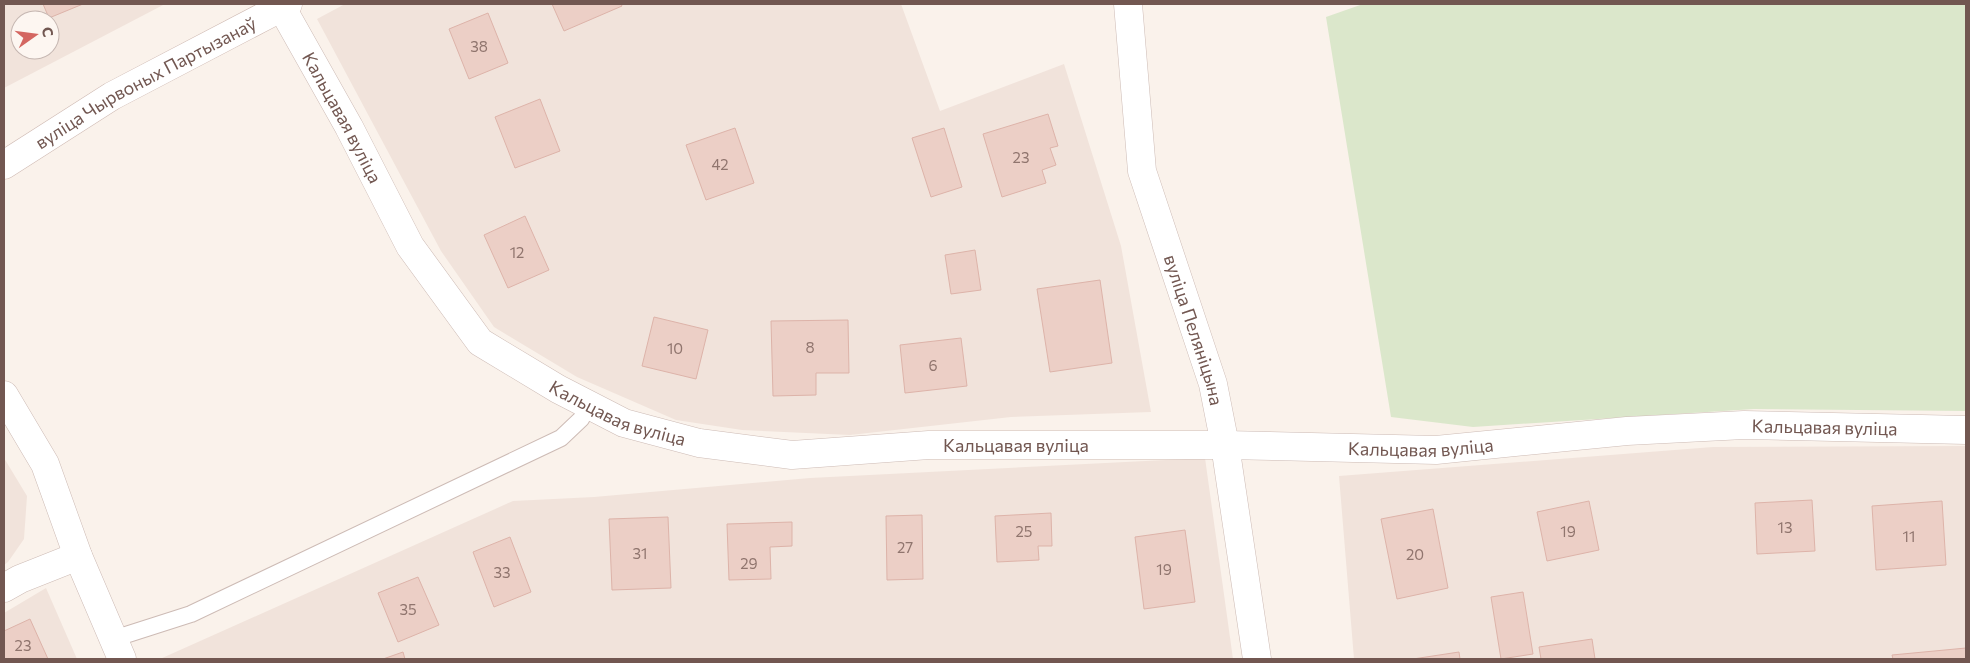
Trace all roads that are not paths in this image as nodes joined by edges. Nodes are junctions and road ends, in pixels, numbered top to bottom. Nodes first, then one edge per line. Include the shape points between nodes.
1 (1128, 4) edge
2 (285, 6) edge
3 (4, 165) edge
4 (4, 395) edge
5 (588, 405) junction
6 (1966, 430) edge
7 (1226, 445) junction
8 (78, 556) junction
9 (4, 588) edge
10 (117, 649) edge
11 (1256, 659) edge

1 - 7 street, вуліца Пеляніцына via 1142,171 1213,384
2 - 3 street, вуліца Чырвоных Партызанаў via 112,96
2 - 5 street, Кальцавая вуліца via 410,246 480,342
4 - 8 street via 45,464
5 - 7 street, Кальцавая вуліца via 624,422 699,443 792,455 929,445
5 - 10 lane via 581,419 561,438
6 - 7 street, Кальцавая вуліца via 1744,425 1626,431 1436,450
7 - 11 street, вуліца Пеляніцына
8 - 9 street
8 - 10 street

